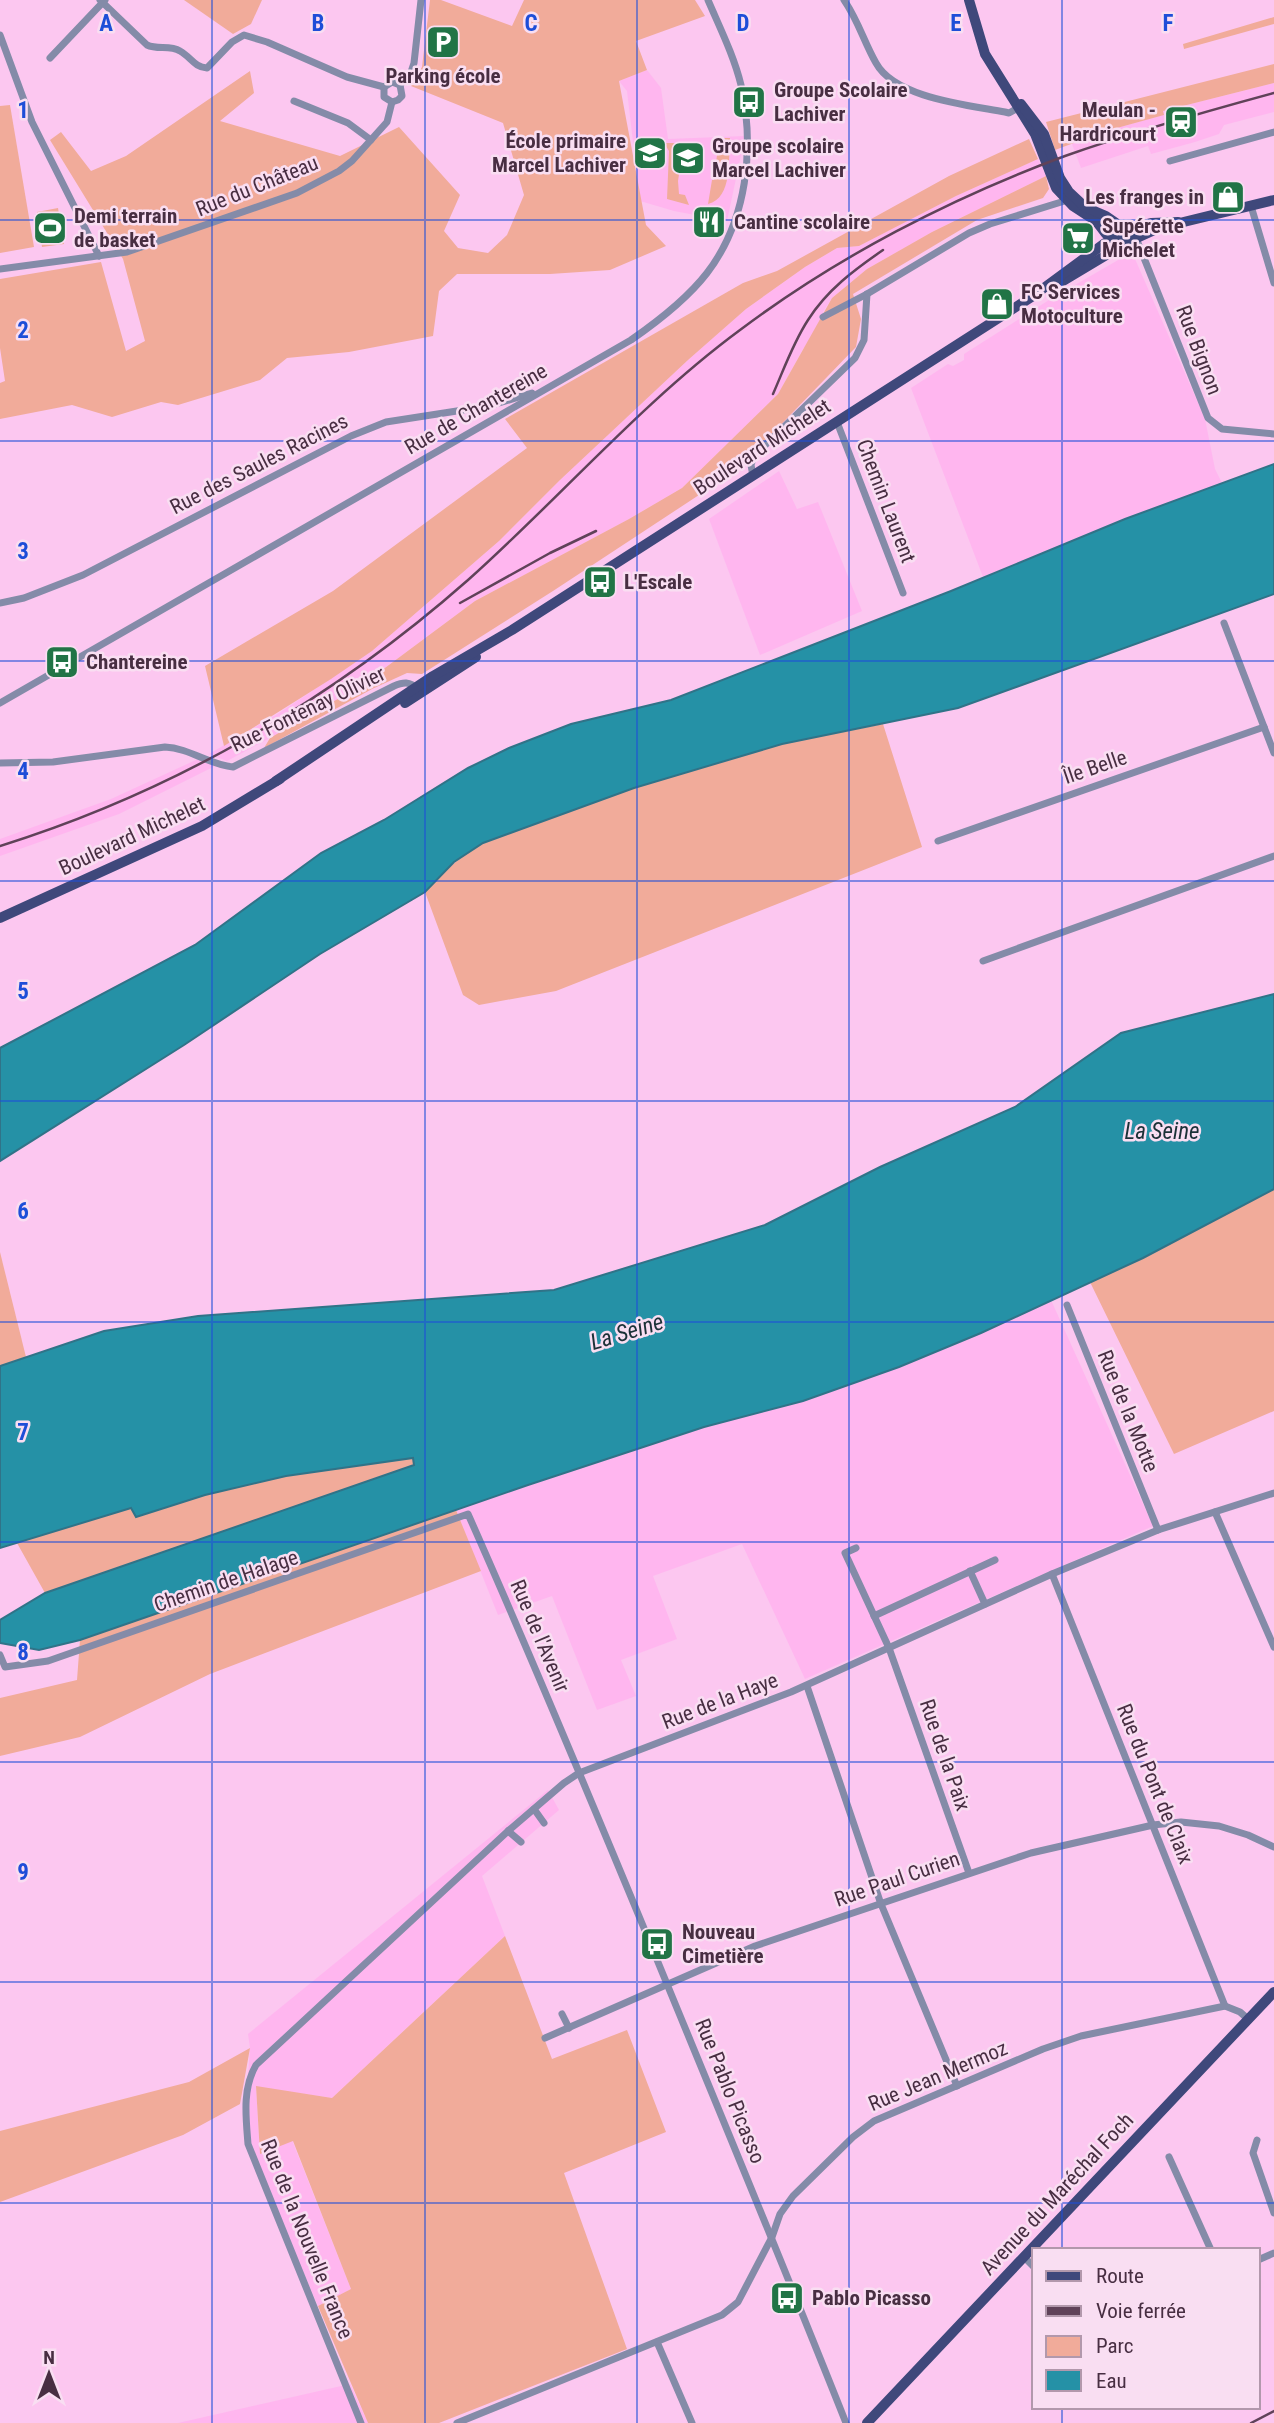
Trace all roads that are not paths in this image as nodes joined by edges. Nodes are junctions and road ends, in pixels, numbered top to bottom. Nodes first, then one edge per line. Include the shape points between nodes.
1 (421, 0) edge
2 (708, 0) edge
3 (844, 0) edge
4 (969, 0) edge
5 (103, 1) edge
6 (0, 35) edge
7 (50, 58) dead end
8 (400, 85) junction
9 (384, 87) junction
10 (294, 101) dead end
11 (393, 102) junction
12 (1021, 106) junction
13 (1274, 132) edge
14 (371, 140) junction
15 (1170, 161) dead end
16 (1071, 199) junction
17 (1274, 200) edge
18 (1251, 205) junction
19 (1120, 237) junction
20 (99, 256) junction
21 (0, 269) edge
22 (1274, 283) edge
23 (867, 294) junction
24 (823, 317) dead end
25 (546, 389) junction
26 (837, 422) junction
27 (1274, 434) edge
28 (765, 446) junction
29 (775, 462) junction
30 (753, 476) junction
31 (903, 593) dead end
32 (0, 603) edge
33 (1224, 623) dead end
34 (418, 691) junction
35 (0, 703) edge
36 (1264, 727) junction
37 (1274, 753) edge
38 (0, 764) edge
39 (938, 841) dead end
40 (1274, 856) edge
41 (0, 918) edge
42 (983, 961) dead end
43 (1067, 1305) dead end
44 (1274, 1493) edge
45 (1216, 1512) junction
46 (468, 1514) joint
47 (1158, 1530) junction
48 (856, 1548) dead end
49 (995, 1560) dead end
50 (970, 1571) junction
51 (1052, 1574) junction
52 (985, 1604) junction
53 (874, 1616) junction
54 (1274, 1647) edge
55 (889, 1648) junction
56 (0, 1655) edge
57 (807, 1686) junction
58 (579, 1773) junction
59 (534, 1809) junction
60 (544, 1823) dead end
61 (1153, 1825) junction
62 (508, 1831) junction
63 (521, 1842) dead end
64 (1274, 1847) edge
65 (968, 1873) junction
66 (881, 1904) junction
67 (667, 1984) junction
68 (1274, 1992) edge
69 (1225, 2006) junction
70 (562, 2014) dead end
71 (1248, 2019) junction
72 (569, 2028) junction
73 (545, 2038) dead end
74 (256, 2065) joint
75 (957, 2086) junction
76 (1257, 2140) dead end
77 (1169, 2157) dead end
78 (1274, 2213) edge
79 (772, 2237) junction
80 (1033, 2248) edge
81 (1210, 2248) edge
82 (1032, 2249) edge
83 (1024, 2258) junction
84 (1032, 2265) edge
85 (657, 2342) junction
86 (361, 2423) edge
87 (457, 2423) edge
88 (692, 2423) edge
89 (846, 2423) edge
90 (867, 2423) edge

1 - 8 street, Rue du Château via 414,63
2 - 25 street, Rue de Chantereine via 738,76 748,132 743,193 733,227 706,274 666,312 631,340
3 - 12 street via 876,63 900,87 1005,113
4 - 12 main road via 985,54
5 - 7 street
5 - 9 street via 146,45 179,50 199,68 208,68 244,35 347,77
6 - 20 street via 32,122
8 - 9 street via 392,82
8 - 11 street, Rue du Château via 402,96
9 - 11 street via 384,97
10 - 14 street via 348,123
11 - 14 street, Rue du Château via 387,122
12 - 16 main road via 1053,182
13 - 15 street
14 - 20 street, Rue du Château via 339,172 297,193 140,248
16 - 19 main road
16 - 19 main road via 1106,216
16 - 23 street via 969,233
17 - 18 main road
18 - 19 main road via 1178,222 1151,223
18 - 22 street
19 - 26 main road, Boulevard Michelet via 1080,272 1033,296
19 - 27 street, Rue Bignon via 1208,418 1222,429
20 - 21 street, Rue du Château
23 - 24 street
23 - 28 street via 864,340 855,358
25 - 32 street, Rue des Saules Racines via 489,406 375,425 83,575
25 - 35 street, Rue de Chantereine
26 - 29 main road, Boulevard Michelet
26 - 31 street, Chemin Laurent
28 - 29 street
28 - 30 street via 751,461
29 - 30 main road, Boulevard Michelet
30 - 34 main road, Boulevard Michelet via 512,630 467,664
33 - 36 street
34 - 38 street, Rue Fontenay Olivier via 405,682 394,686 240,765 224,766 174,747
34 - 41 main road, Boulevard Michelet via 208,823
36 - 37 street
36 - 39 street, Île Belle
40 - 42 street
43 - 47 street, Rue de la Motte
44 - 45 street, Rue de la Haye
45 - 47 street, Rue de la Haye
45 - 54 street
46 - 56 street, Chemin de Halage via 48,1661 5,1667
46 - 58 street, Rue de l'Avenir
47 - 51 street, Rue de la Haye
48 - 53 street, Rue de la Paix via 845,1553
49 - 50 street
50 - 52 street
50 - 53 street
51 - 52 street, Rue de la Haye
51 - 61 street, Rue du Pont de Claix
52 - 55 street, Rue de la Haye
53 - 55 street, Rue de la Paix
55 - 57 street, Rue de la Haye
55 - 65 street, Rue de la Paix
57 - 58 street, Rue de la Haye
57 - 66 street
58 - 59 street, Rue de la Haye
58 - 67 street, Rue Pablo Picasso
59 - 60 street
59 - 62 street, Rue de la Haye
61 - 64 street, Rue Paul Curien via 1219,1826
61 - 65 street, Rue Paul Curien via 1031,1853
61 - 69 street, Rue du Pont de Claix
62 - 63 street
62 - 74 street, Rue de la Haye
65 - 66 street, Rue Paul Curien
66 - 67 street, Rue Paul Curien via 772,1940
66 - 75 street
67 - 72 street, Rue Paul Curien
67 - 79 street, Rue Pablo Picasso
68 - 71 main road, Avenue du Maréchal Foch
69 - 71 street
69 - 75 street, Rue Jean Mermoz via 1081,2036
70 - 72 street
71 - 80 main road, Avenue du Maréchal Foch
72 - 73 street, Rue Paul Curien
74 - 86 street, Rue de la Nouvelle France via 247,2096 248,2144
75 - 79 street, Rue Jean Mermoz via 864,2128 803,2185 780,2214
76 - 78 street via 1253,2153
77 - 81 street
79 - 85 street, Rue Jean Mermoz via 738,2302 722,2315
79 - 89 street, Rue Pablo Picasso
82 - 83 main road, Avenue du Maréchal Foch
83 - 84 street
83 - 90 main road, Avenue du Maréchal Foch
85 - 87 street, Rue Jean Mermoz
85 - 88 street

